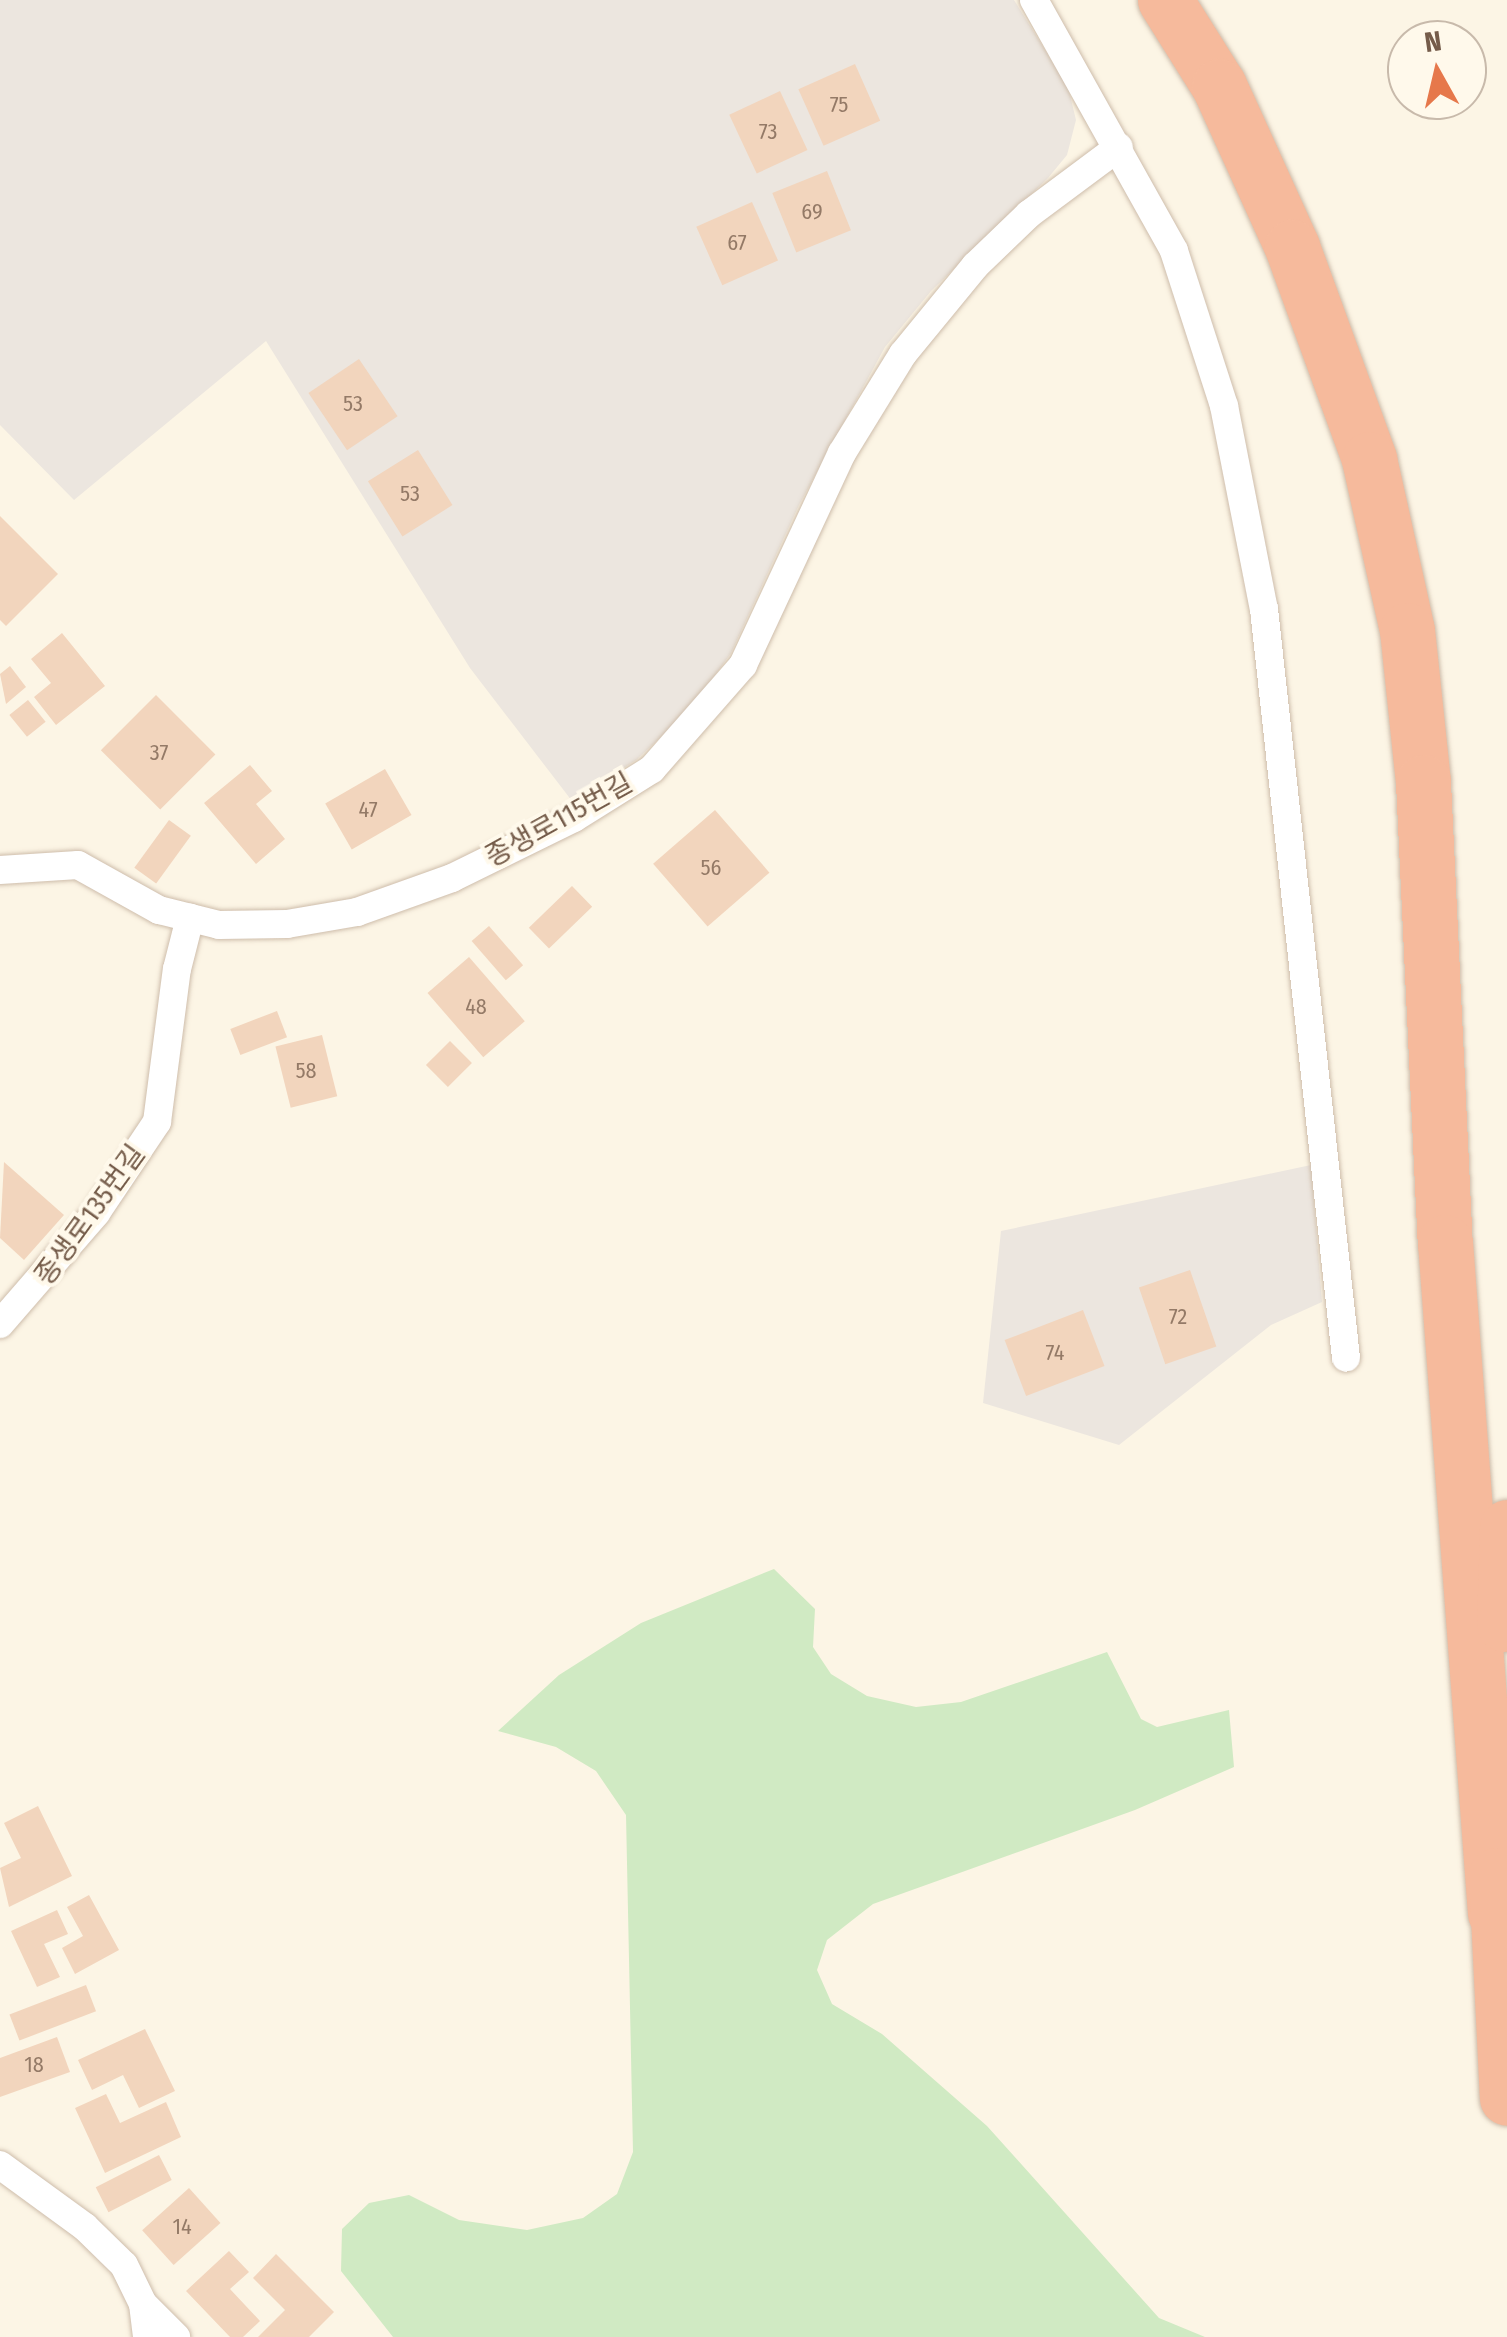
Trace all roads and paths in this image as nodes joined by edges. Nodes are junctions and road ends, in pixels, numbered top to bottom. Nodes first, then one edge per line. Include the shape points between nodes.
1 (1034, 0) edge
2 (1166, 0) edge
3 (1119, 147) junction
4 (0, 870) edge
5 (190, 918) junction
6 (0, 1324) edge
7 (1346, 1358) dead end
8 (1507, 1527) edge
9 (1494, 1913) junction
10 (1507, 2098) edge
11 (0, 2165) edge
12 (143, 2304) junction
13 (148, 2337) edge
14 (176, 2337) edge

1 - 3 lane
2 - 9 highway via 1220,86 1292,247 1369,458 1406,630 1423,782 1445,1242
3 - 5 lane, 종생로115번길 via 1030,214 926,324 842,453 743,665 652,768 574,818 452,878 357,912 286,924 219,926
3 - 7 lane via 1174,251 1224,406 1264,609
4 - 5 lane, 종생로115번길 via 78,865 159,910
5 - 6 lane, 종생로135번길 via 157,1122 96,1213
8 - 9 highway
9 - 10 highway
11 - 12 lane via 85,2227 124,2265
12 - 13 lane
12 - 14 lane

